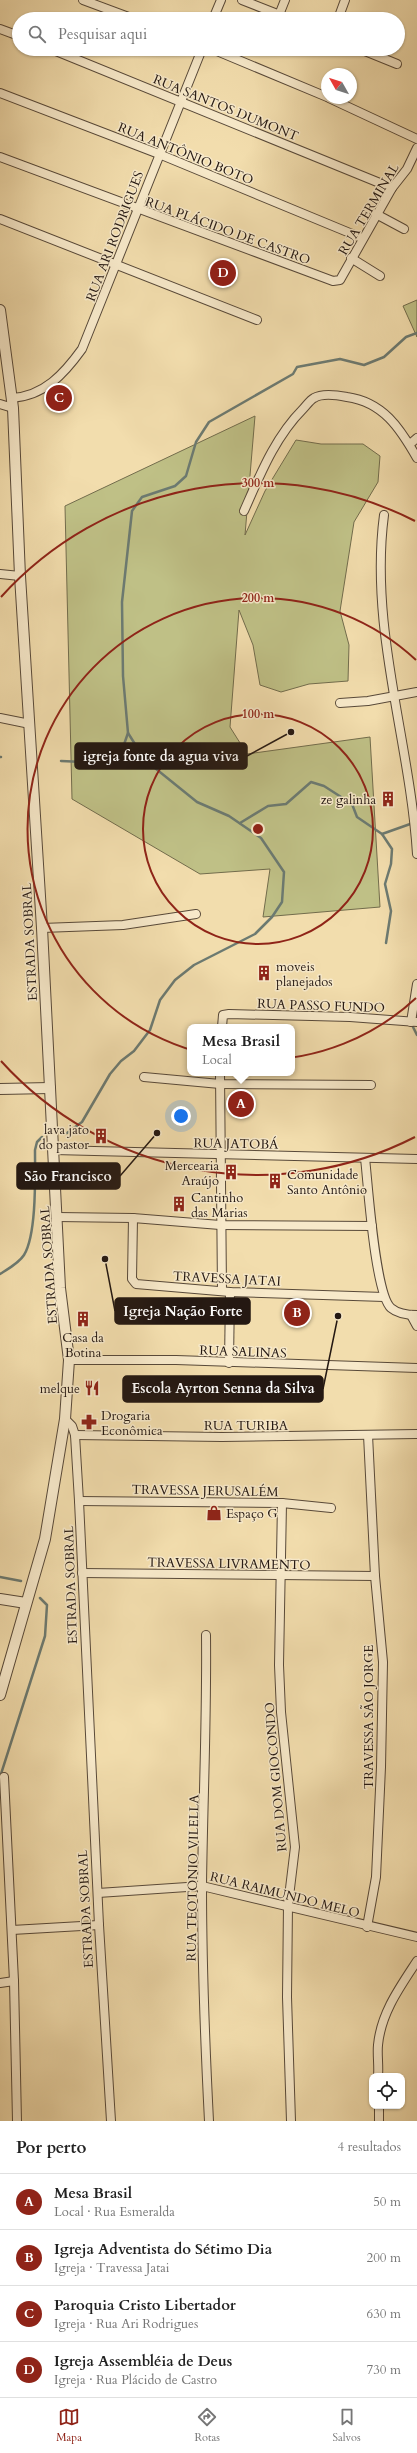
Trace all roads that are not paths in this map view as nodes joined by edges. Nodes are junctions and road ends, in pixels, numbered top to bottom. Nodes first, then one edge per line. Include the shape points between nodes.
1 (83, 0) edge
2 (221, 0) edge
3 (242, 0) edge
4 (285, 0) edge
5 (345, 0) edge
6 (115, 12) edge
7 (216, 12) edge
8 (274, 12) edge
9 (280, 12) edge
10 (341, 12) edge
11 (0, 29) edge
12 (12, 33) edge
13 (68, 56) edge
14 (199, 56) edge
15 (229, 56) edge
16 (377, 56) edge
17 (397, 64) dead end
18 (0, 93) edge
19 (321, 95) edge
20 (180, 101) junction
21 (341, 104) edge
22 (417, 139) edge
23 (417, 148) edge
24 (159, 154) junction
25 (0, 157) edge
26 (392, 188) junction
27 (136, 209) junction
28 (376, 214) junction
29 (0, 219) edge
30 (404, 229) dead end
31 (362, 238) junction
32 (351, 258) junction
33 (117, 264) junction
34 (380, 276) dead end
35 (336, 280) joint
36 (0, 310) edge
37 (2, 320) edge
38 (257, 320) dead end
39 (12, 403) junction
40 (0, 404) edge
41 (417, 438) edge
42 (410, 444) junction
43 (417, 458) edge
44 (244, 511) dead end
45 (384, 515) dead end
46 (0, 574) edge
47 (20, 576) junction
48 (417, 692) edge
49 (395, 697) junction
50 (340, 703) dead end
51 (0, 718) edge
52 (30, 724) junction
53 (417, 854) edge
54 (196, 914) dead end
55 (42, 928) junction
56 (417, 984) edge
57 (414, 1022) edge
58 (222, 1024) edge
59 (220, 1076) edge
60 (144, 1077) dead end
61 (220, 1084) junction
62 (371, 1085) dead end
63 (50, 1088) junction
64 (0, 1089) edge
65 (54, 1150) junction
66 (220, 1155) junction
67 (365, 1158) junction
68 (417, 1159) edge
69 (57, 1217) junction
70 (133, 1218) junction
71 (220, 1225) junction
72 (372, 1226) junction
73 (226, 1291) junction
74 (384, 1297) junction
75 (411, 1315) edge
76 (417, 1326) edge
77 (69, 1360) junction
78 (229, 1363) junction
79 (417, 1368) edge
80 (65, 1418) junction
81 (368, 1434) junction
82 (417, 1434) edge
83 (75, 1435) junction
84 (79, 1501) junction
85 (282, 1503) junction
86 (331, 1508) dead end
87 (82, 1574) junction
88 (279, 1575) junction
89 (375, 1576) junction
90 (0, 1599) edge
91 (26, 1603) junction
92 (206, 1635) dead end
93 (0, 1695) edge
94 (4, 1777) dead end
95 (202, 1886) junction
96 (98, 1893) junction
97 (288, 1905) junction
98 (98, 1925) junction
99 (367, 1927) junction
100 (12, 1930) junction
101 (417, 1937) edge
102 (417, 1961) edge
103 (14, 1982) junction
104 (0, 1983) edge
105 (378, 2073) edge
106 (379, 2109) edge
107 (17, 2121) edge
108 (111, 2121) edge
109 (209, 2121) edge
110 (292, 2121) edge
111 (379, 2121) edge

1 - 6 street
2 - 7 street
3 - 8 street
4 - 9 street
5 - 10 street
11 - 12 street
13 - 20 street, RUA SANTOS DUMONT
14 - 20 street, RUA ARI RODRIGUES
15 - 19 street
16 - 17 street
18 - 24 street, RUA ANTÔNIO BOTO
20 - 24 street, RUA ARI RODRIGUES
20 - 26 street, RUA SANTOS DUMONT
21 - 22 street
23 - 26 street, RUA TERMINAL via 407,169
24 - 27 street, RUA ARI RODRIGUES
24 - 31 street, RUA ANTÔNIO BOTO
25 - 27 street, RUA PLÁCIDO DE CASTRO
26 - 28 street, RUA TERMINAL
27 - 33 street, RUA ARI RODRIGUES
27 - 35 street, RUA PLÁCIDO DE CASTRO
28 - 30 street
28 - 31 street, RUA TERMINAL
29 - 33 street
31 - 32 street, RUA TERMINAL
32 - 34 street
32 - 35 street, RUA TERMINAL via 340,280
33 - 38 street
33 - 39 street, RUA ARI RODRIGUES via 90,333 72,363 40,391
36 - 37 street, ESTRADA SOBRAL
37 - 39 street, ESTRADA SOBRAL
39 - 40 street
39 - 47 street, ESTRADA SOBRAL
41 - 42 street
42 - 43 street
42 - 44 street via 396,425 375,406 364,400 337,396 314,398 290,422 272,451
45 - 49 street via 383,630
46 - 47 street
47 - 52 street, ESTRADA SOBRAL
48 - 49 street
49 - 50 street
49 - 53 street
51 - 52 street
52 - 55 street, ESTRADA SOBRAL
54 - 55 street via 123,925
55 - 63 street, ESTRADA SOBRAL
56 - 57 street
57 - 58 street, RUA PASSO FUNDO via 350,1017 223,1015
59 - 61 street
60 - 61 street
61 - 62 street
61 - 66 street
63 - 64 street
63 - 65 street, ESTRADA SOBRAL
65 - 66 street, RUA JATOBÁ
65 - 69 street, ESTRADA SOBRAL
66 - 67 street, RUA JATOBÁ
66 - 71 street
67 - 68 street, RUA JATOBÁ
67 - 72 street
69 - 70 street
69 - 77 street, ESTRADA SOBRAL via 60,1288
70 - 71 street
70 - 73 street, TRAVESSA JATAI via 134,1283
71 - 72 street
71 - 73 street
72 - 74 street
73 - 74 street, TRAVESSA JATAI
73 - 78 street
74 - 75 street via 391,1307
75 - 76 street
77 - 78 street, RUA SALINAS
77 - 80 street, ESTRADA SOBRAL
78 - 79 street, RUA SALINAS
80 - 83 street, ESTRADA SOBRAL
80 - 91 street via 45,1539
81 - 82 street, RUA TURIBA
81 - 83 street, RUA TURIBA via 237,1437
81 - 89 street, TRAVESSA SÃO JORGE
83 - 84 street, ESTRADA SOBRAL
84 - 85 street, TRAVESSA JERUSALÉM
84 - 87 street, ESTRADA SOBRAL
85 - 86 street, TRAVESSA JERUSALÉM
85 - 88 street, RUA DOM GIOCONDO
87 - 88 street, TRAVESSA LIVRAMENTO
87 - 96 street, ESTRADA SOBRAL
88 - 89 street, TRAVESSA LIVRAMENTO
88 - 97 street, RUA DOM GIOCONDO via 281,1712 294,1847
89 - 99 street, TRAVESSA SÃO JORGE via 383,1662 381,1767 376,1877
90 - 91 street
91 - 93 street
92 - 95 street, RUA TEOTONIO VILELLA via 207,1705
94 - 100 street
95 - 96 street, RUA RAIMUNDO MELO
95 - 97 street, RUA RAIMUNDO MELO
95 - 109 street, RUA TEOTONIO VILELLA
96 - 98 street, ESTRADA SOBRAL
97 - 99 street, RUA RAIMUNDO MELO
97 - 110 street, RUA DOM GIOCONDO via 287,1997
98 - 100 street
98 - 108 street, ESTRADA SOBRAL
99 - 101 street, RUA RAIMUNDO MELO
100 - 103 street
102 - 105 street via 383,2020 378,2047
103 - 104 street
103 - 107 street
106 - 111 street

